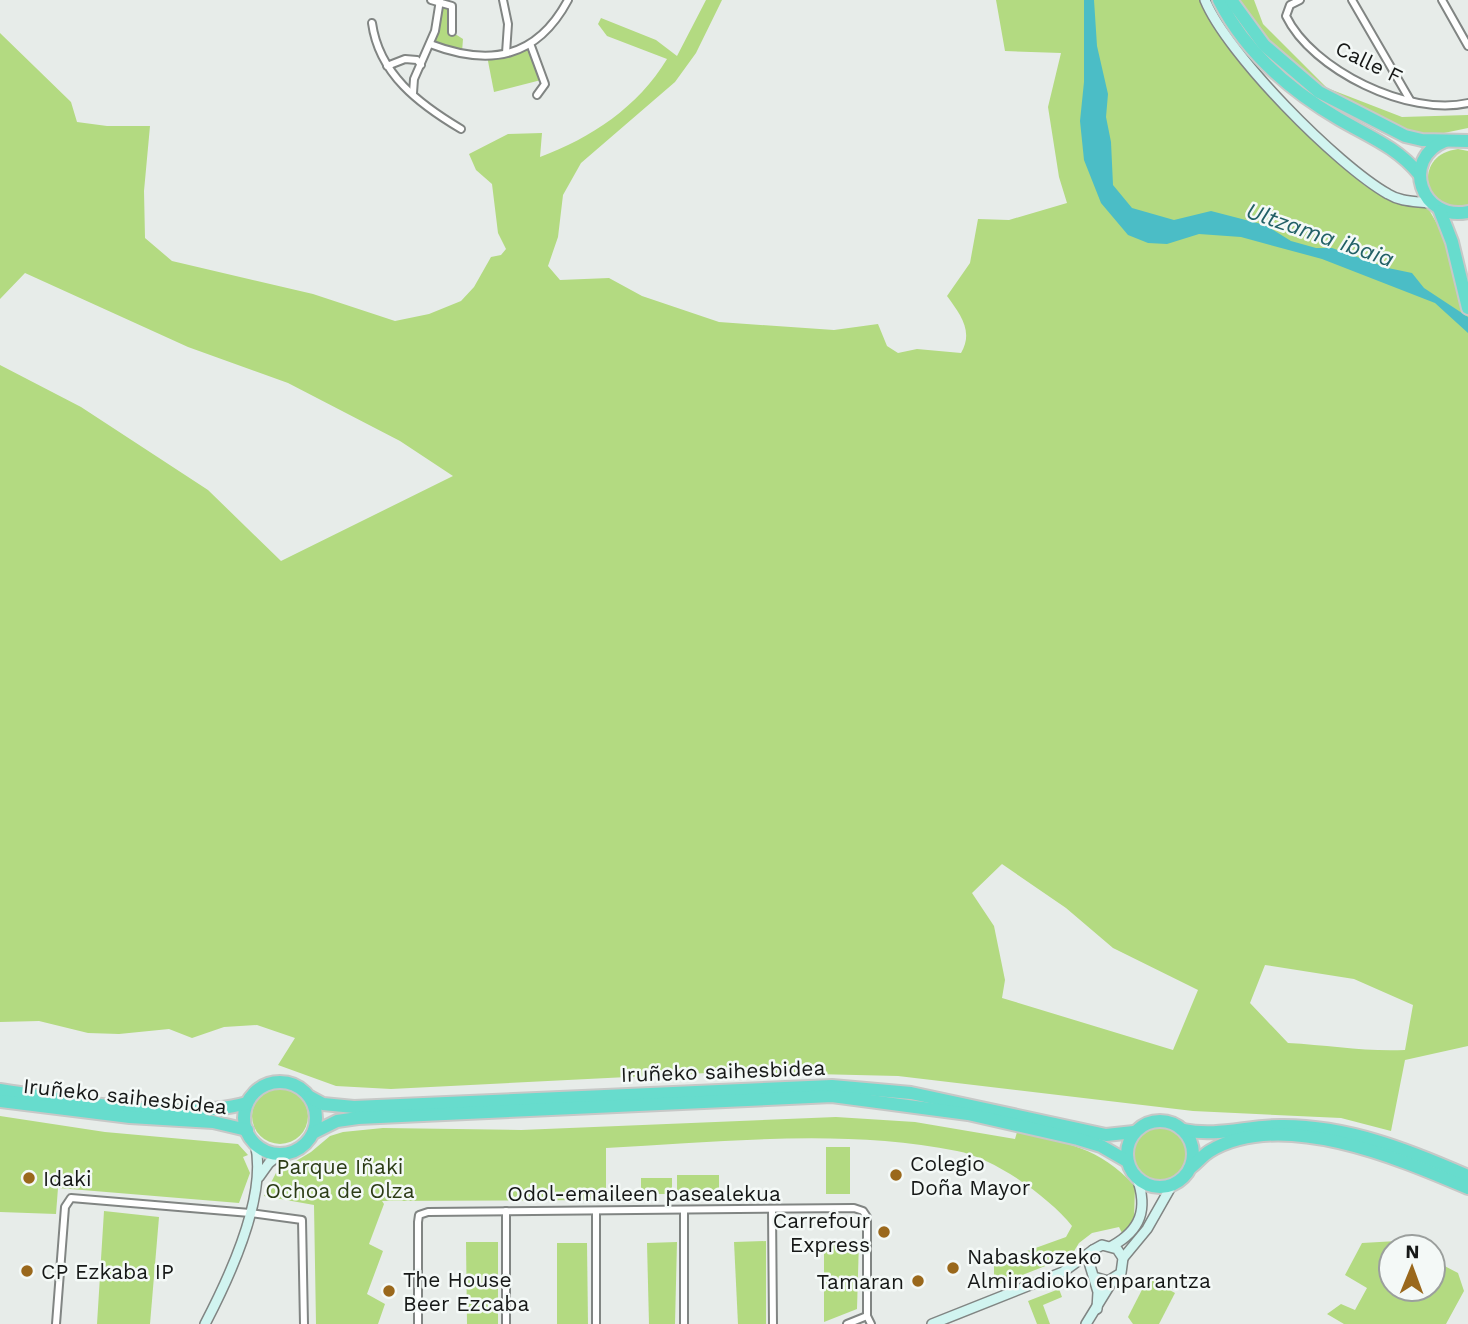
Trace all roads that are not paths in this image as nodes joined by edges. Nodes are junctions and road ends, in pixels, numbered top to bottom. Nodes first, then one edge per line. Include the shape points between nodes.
1 (431, 0) edge
2 (440, 0) edge
3 (503, 0) edge
4 (568, 0) edge
5 (1205, 0) edge
6 (1219, 0) edge
7 (1231, 0) edge
8 (1300, 0) edge
9 (1352, 0) edge
10 (1442, 0) edge
11 (372, 23) dead end
12 (452, 32) dead end
13 (430, 44) junction
14 (531, 46) junction
15 (1468, 46) edge
16 (506, 53) junction
17 (421, 65) junction
18 (387, 66) junction
19 (413, 93) junction
20 (537, 95) dead end
21 (1410, 100) junction
22 (1468, 103) edge
23 (461, 129) dead end
24 (1462, 138) edge
25 (1419, 174) junction
26 (1420, 188) junction
27 (1401, 200) junction
28 (1429, 203) junction
29 (1440, 211) junction
30 (1468, 212) edge
31 (1468, 308) edge
32 (0, 1090) edge
33 (310, 1097) junction
34 (0, 1101) edge
35 (247, 1103) junction
36 (247, 1130) junction
37 (1184, 1130) junction
38 (1134, 1132) junction
39 (313, 1133) junction
40 (255, 1143) junction
41 (280, 1154) junction
42 (1127, 1161) junction
43 (1190, 1168) junction
44 (1468, 1176) edge
45 (1137, 1178) junction
46 (256, 1182) junction
47 (1172, 1185) junction
48 (1468, 1188) edge
49 (772, 1210) junction
50 (596, 1211) junction
51 (684, 1211) junction
52 (506, 1212) junction
53 (250, 1213) junction
54 (1112, 1246) junction
55 (1093, 1251) junction
56 (1123, 1258) junction
57 (1063, 1272) junction
58 (1093, 1276) junction
59 (1113, 1280) junction
60 (1097, 1309) junction
61 (867, 1316) junction
62 (56, 1324) edge
63 (205, 1324) edge
64 (304, 1324) edge
65 (418, 1324) edge
66 (506, 1324) edge
67 (596, 1324) edge
68 (684, 1324) edge
69 (773, 1324) edge
70 (847, 1324) edge
71 (871, 1324) edge
72 (932, 1324) edge
73 (1086, 1324) edge

1 - 2 street
2 - 12 street via 452,6
2 - 13 street
3 - 16 street via 508,24
4 - 14 street via 552,26
5 - 27 main road via 1238,52 1286,106 1325,144
6 - 25 highway via 1254,52 1291,89 1392,148
7 - 24 highway via 1264,45 1319,92 1405,136
8 - 21 street, Calle F via 1290,5 1286,16 1294,32 1326,63 1378,90
9 - 21 street
10 - 15 street
11 - 18 street via 378,52
13 - 16 street via 487,56
13 - 17 street
14 - 16 street
14 - 20 street via 545,84
17 - 18 street via 405,59
17 - 19 street
18 - 19 street
19 - 23 street via 427,108
21 - 22 street, Calle F via 1454,107
24 - 25 highway via 1428,151
25 - 26 highway
26 - 27 main road via 1413,197
26 - 28 highway
27 - 28 main road
28 - 29 highway
29 - 30 highway
29 - 31 highway
32 - 35 highway, Iruñeko saihesbidea via 193,1110 223,1110
33 - 35 highway via 293,1084 272,1083
33 - 38 highway, Iruñeko saihesbidea via 323,1104 354,1108 832,1086 911,1093 1106,1135
33 - 39 highway via 316,1121
34 - 36 highway, Iruñeko saihesbidea via 213,1122
35 - 36 highway
36 - 40 highway
37 - 38 highway via 1164,1120
37 - 43 highway via 1193,1148
37 - 44 highway via 1206,1135 1278,1125 1344,1133 1416,1152
38 - 42 highway
39 - 41 highway via 300,1148
39 - 42 highway, Iruñeko saihesbidea via 337,1121 358,1118 832,1096 980,1117 1101,1146
40 - 41 highway
40 - 46 main road
41 - 46 main road
42 - 45 highway
43 - 47 highway
43 - 48 highway via 1210,1151 1236,1140 1291,1136 1353,1146
45 - 47 highway via 1154,1186
45 - 54 main road via 1143,1216 1130,1235
46 - 53 main road
47 - 56 main road via 1147,1229
49 - 51 street, Odol-emaileen pasealekua
49 - 61 street, Odol-emaileen pasealekua via 863,1211 867,1217
49 - 69 street
50 - 51 street, Odol-emaileen pasealekua
50 - 52 street, Odol-emaileen pasealekua
50 - 67 street
51 - 68 street
52 - 65 street, Odol-emaileen pasealekua via 419,1215
52 - 66 street
53 - 62 street via 67,1200
53 - 63 main road via 233,1267
53 - 64 street via 302,1220
54 - 55 main road via 1102,1245
54 - 56 main road
55 - 57 main road
55 - 58 main road via 1088,1265
56 - 59 main road via 1121,1273
57 - 58 main road
57 - 72 main road
58 - 59 main road
58 - 60 main road
59 - 60 main road
60 - 73 main road
61 - 70 street
61 - 71 street, Odol-emaileen pasealekua

